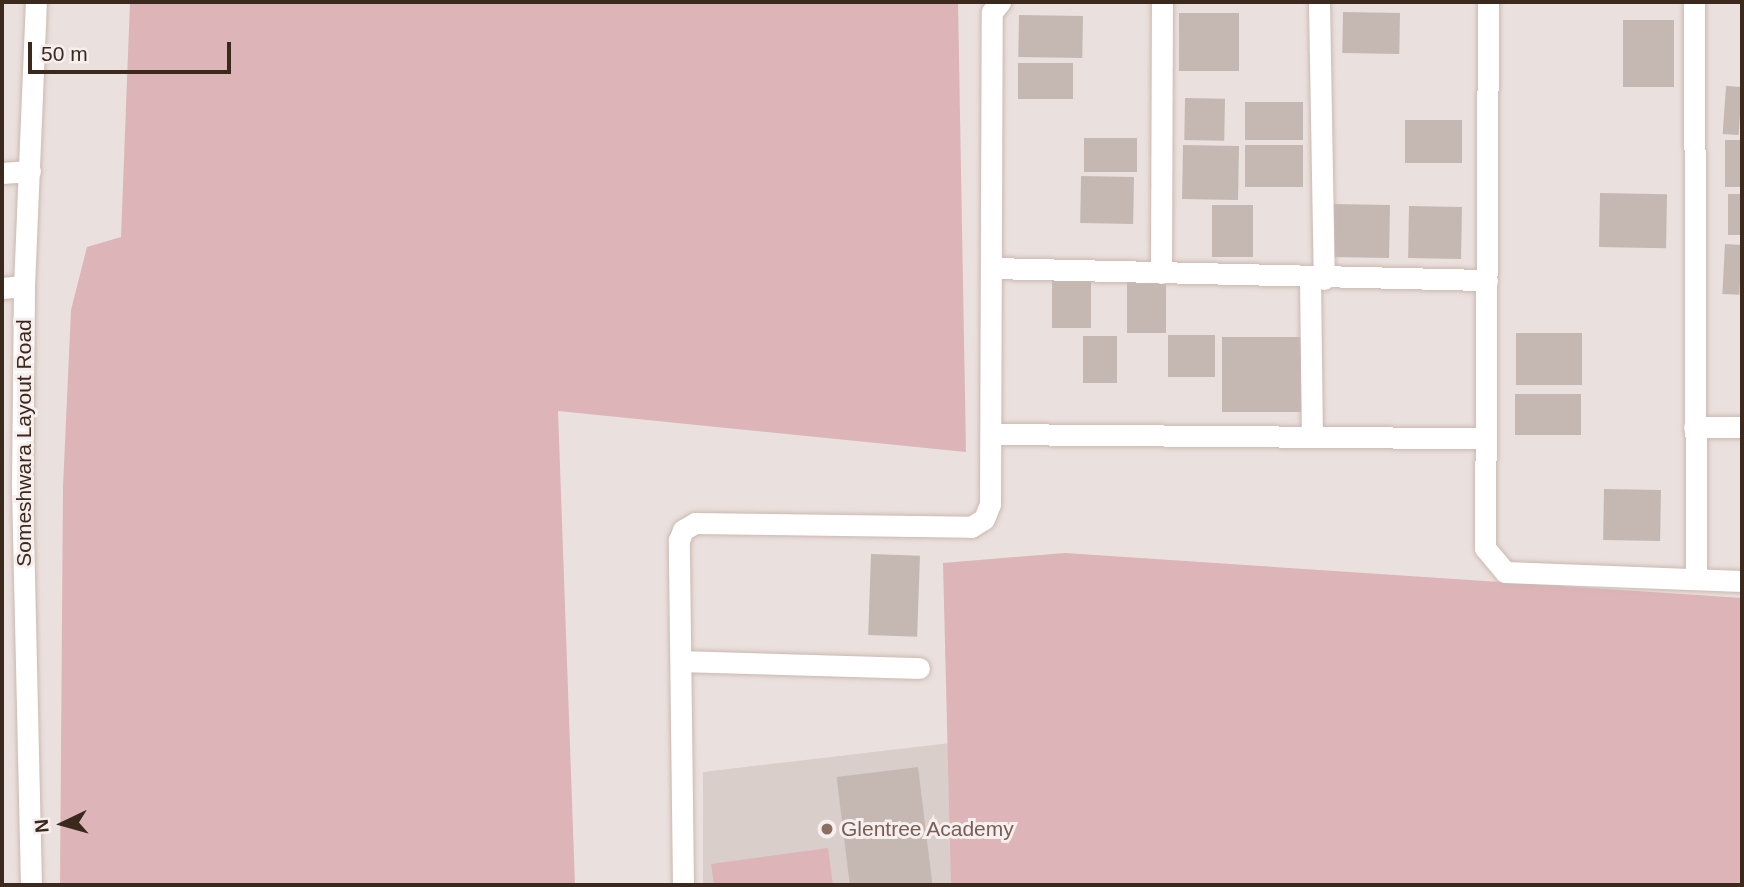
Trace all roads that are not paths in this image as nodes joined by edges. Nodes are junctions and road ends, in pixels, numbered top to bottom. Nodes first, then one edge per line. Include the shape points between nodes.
1 (36, 2) edge
2 (1000, 2) edge
3 (1162, 2) edge
4 (1319, 2) edge
5 (1488, 2) edge
6 (1694, 2) edge
7 (30, 171) junction
8 (2, 173) edge
9 (992, 268) junction
10 (1161, 273) junction
11 (1317, 279) junction
12 (1487, 280) junction
13 (24, 286) junction
14 (2, 288) edge
15 (1694, 427) junction
16 (1742, 427) edge
17 (991, 434) junction
18 (1312, 437) junction
19 (1486, 438) junction
20 (1696, 578) junction
21 (1742, 581) edge
22 (681, 662) junction
23 (919, 668) dead end
24 (31, 885) edge
25 (683, 885) edge

1 - 7 street, Someshwara Layout Road
2 - 9 street via 992,12
3 - 10 street
4 - 11 street
5 - 12 street
6 - 15 street
7 - 8 street
7 - 13 street, Someshwara Layout Road
9 - 10 street
9 - 17 street
10 - 11 street
11 - 12 street
11 - 18 street
12 - 19 street
13 - 14 street
13 - 24 street, Someshwara Layout Road via 22,483
15 - 16 street
15 - 20 street
17 - 18 street
17 - 22 street via 990,504 984,519 971,527 695,523 683,530 679,540
18 - 19 street
19 - 20 street via 1485,548 1506,572
20 - 21 street
22 - 23 street
22 - 25 street

